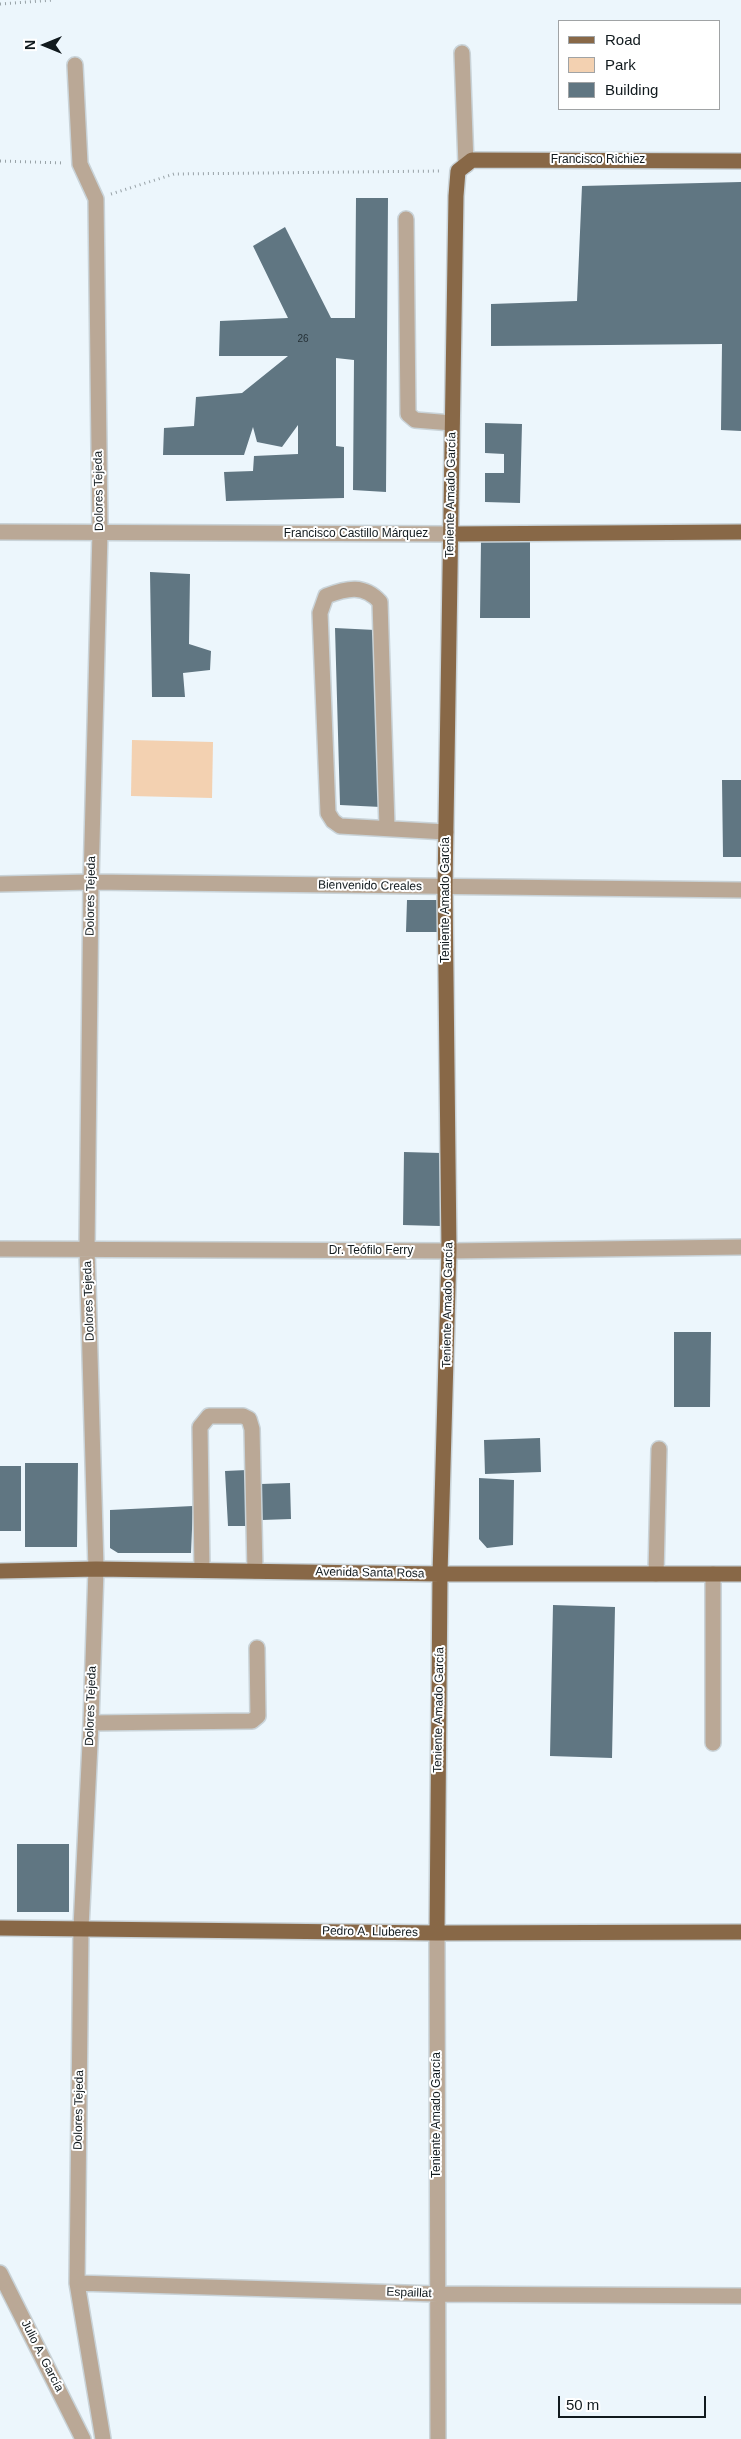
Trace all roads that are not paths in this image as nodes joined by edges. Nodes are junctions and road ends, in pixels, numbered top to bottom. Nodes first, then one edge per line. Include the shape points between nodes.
1 (462, 53) dead end
2 (75, 65) dead end
3 (741, 161) edge
4 (462, 168) junction
5 (406, 219) dead end
6 (452, 423) junction
7 (0, 532) edge
8 (100, 532) junction
9 (741, 532) edge
10 (451, 534) junction
11 (387, 827) junction
12 (446, 832) junction
13 (91, 882) junction
14 (0, 884) edge
15 (445, 887) junction
16 (741, 890) edge
17 (741, 1247) edge
18 (0, 1249) edge
19 (87, 1249) junction
20 (449, 1251) junction
21 (659, 1449) dead end
22 (96, 1568) junction
23 (202, 1570) junction
24 (0, 1571) edge
25 (254, 1571) junction
26 (440, 1574) junction
27 (656, 1574) junction
28 (713, 1574) junction
29 (741, 1574) edge
30 (257, 1648) dead end
31 (91, 1723) junction
32 (713, 1743) dead end
33 (0, 1928) edge
34 (81, 1928) junction
35 (741, 1932) edge
36 (437, 1933) junction
37 (0, 2273) edge
38 (77, 2283) junction
39 (437, 2294) junction
40 (741, 2296) edge
41 (83, 2439) edge
42 (103, 2439) edge
43 (438, 2439) edge

1 - 4 street
2 - 8 street, Dolores Tejeda via 80,164 96,199
3 - 4 main road, Francisco Richiez via 472,160
4 - 6 main road, Teniente Amado García via 456,196
5 - 6 street via 408,414 415,420
6 - 10 main road, Teniente Amado García
7 - 8 street, Francisco Castillo Márquez
8 - 10 street, Francisco Castillo Márquez
8 - 13 street, Dolores Tejeda
9 - 10 main road, Francisco Castillo Márquez
10 - 12 main road, Teniente Amado García
11 - 11 street via 380,602 363,589 339,591 326,596 320,613 328,813 340,826
11 - 12 street
12 - 15 main road, Teniente Amado García
13 - 14 street, Bienvenido Creales
13 - 15 street, Bienvenido Creales
13 - 19 street, Dolores Tejeda
15 - 16 street, Bienvenido Creales
15 - 20 main road, Teniente Amado García
17 - 20 street, Dr. Teófilo Ferry
18 - 19 street, Dr. Teófilo Ferry
19 - 20 street, Dr. Teófilo Ferry
19 - 22 street, Dolores Tejeda
20 - 26 main road, Teniente Amado García
21 - 27 street
22 - 23 main road, Avenida Santa Rosa
22 - 24 main road, Avenida Santa Rosa
22 - 31 street, Dolores Tejeda
23 - 25 main road, Avenida Santa Rosa
23 - 25 street via 200,1427 208,1416 243,1416 249,1419 252,1429
25 - 26 main road, Avenida Santa Rosa
26 - 27 main road, Avenida Santa Rosa
26 - 36 main road, Teniente Amado García
27 - 28 main road, Avenida Santa Rosa
28 - 29 main road, Avenida Santa Rosa
28 - 32 street
30 - 31 street via 258,1716 252,1721
31 - 34 street, Dolores Tejeda
33 - 34 main road, Pedro A. Lluberes
34 - 36 main road, Pedro A. Lluberes
34 - 38 street, Dolores Tejeda
35 - 36 main road, Pedro A. Lluberes
36 - 39 street, Teniente Amado García
37 - 41 street, Julio A. García
38 - 39 street, Espaillat
38 - 42 street, Dolores Tejeda
39 - 40 street, Espaillat
39 - 43 street, Teniente Amado García

